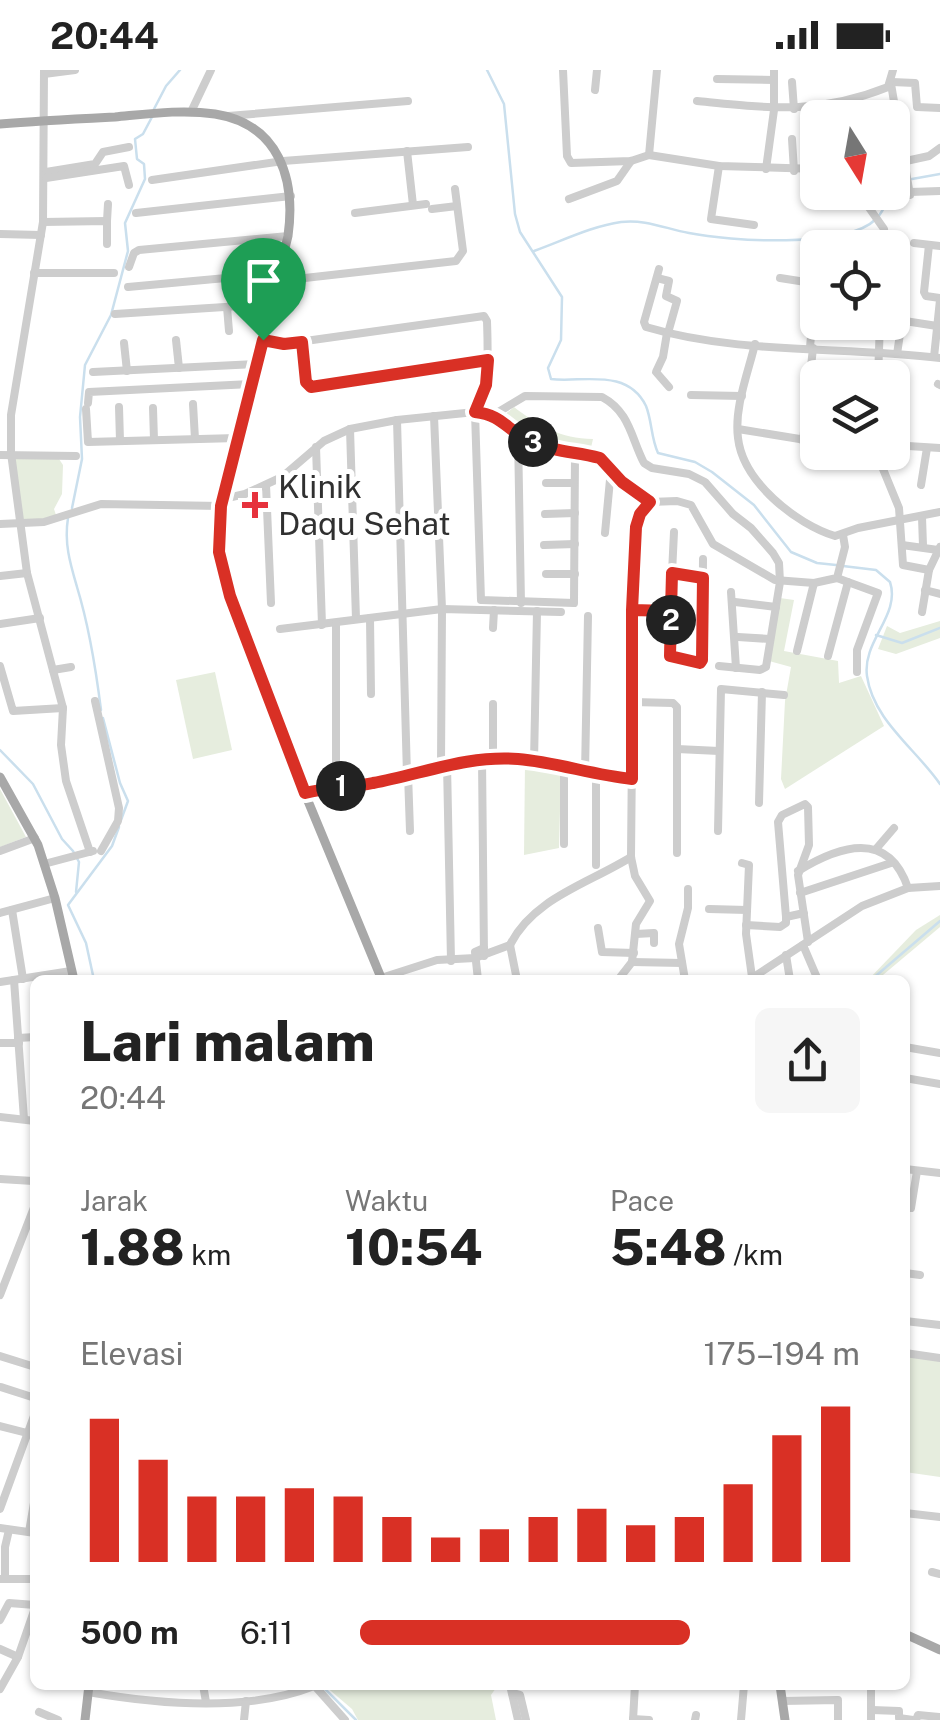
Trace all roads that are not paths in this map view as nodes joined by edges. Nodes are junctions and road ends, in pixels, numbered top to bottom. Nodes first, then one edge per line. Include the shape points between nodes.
1 (75, 70) edge
2 (212, 70) edge
3 (562, 70) edge
4 (597, 70) edge
5 (658, 70) edge
6 (893, 70) edge
7 (44, 72) edge
8 (774, 75) edge
9 (717, 79) dead end
10 (792, 82) dead end
11 (892, 83) junction
12 (595, 90) dead end
13 (895, 100) edge
14 (408, 101) dead end
15 (697, 101) dead end
16 (794, 109) junction
17 (774, 110) junction
18 (940, 111) edge
19 (192, 112) junction
20 (225, 116) junction
21 (46, 121) junction
22 (0, 124) edge
23 (792, 140) dead end
24 (128, 147) dead end
25 (468, 147) dead end
26 (940, 148) edge
27 (407, 152) junction
28 (648, 155) junction
29 (910, 159) edge
30 (282, 161) junction
31 (631, 161) junction
32 (719, 166) junction
33 (766, 170) junction
34 (794, 170) junction
35 (800, 170) edge
36 (46, 175) junction
37 (152, 180) dead end
38 (129, 186) dead end
39 (910, 187) edge
40 (455, 189) dead end
41 (940, 191) edge
42 (291, 196) junction
43 (569, 200) dead end
44 (108, 204) dead end
45 (413, 206) junction
46 (457, 206) junction
47 (136, 212) dead end
48 (355, 213) dead end
49 (108, 221) junction
50 (44, 222) junction
51 (754, 224) dead end
52 (0, 234) edge
53 (41, 236) junction
54 (288, 236) junction
55 (914, 243) dead end
56 (107, 244) dead end
57 (929, 245) junction
58 (940, 246) edge
59 (129, 268) dead end
60 (34, 273) junction
61 (114, 273) dead end
62 (279, 277) junction
63 (780, 278) dead end
64 (800, 281) edge
65 (128, 286) dead end
66 (940, 299) edge
67 (272, 304) junction
68 (227, 307) junction
69 (116, 314) dead end
70 (910, 322) edge
71 (937, 326) junction
72 (229, 331) dead end
73 (668, 333) junction
74 (176, 340) dead end
75 (266, 340) junction
76 (813, 340) edge
77 (879, 340) edge
78 (897, 340) edge
79 (124, 342) dead end
80 (302, 342) junction
81 (755, 344) junction
82 (812, 347) junction
83 (878, 352) junction
84 (897, 354) junction
85 (937, 357) edge
86 (488, 360) junction
87 (811, 360) edge
88 (878, 360) edge
89 (256, 364) junction
90 (179, 368) junction
91 (127, 371) junction
92 (93, 372) dead end
93 (251, 384) junction
94 (669, 387) dead end
95 (691, 395) dead end
96 (742, 396) junction
97 (0, 404) edge
98 (194, 404) dead end
99 (13, 405) junction
100 (119, 407) dead end
101 (152, 408) dead end
102 (475, 412) junction
103 (495, 414) junction
104 (434, 416) junction
105 (396, 420) junction
106 (350, 429) junction
107 (738, 429) junction
108 (195, 438) junction
109 (237, 438) junction
110 (154, 440) junction
111 (518, 440) junction
112 (120, 441) junction
113 (800, 441) edge
114 (316, 447) junction
115 (910, 447) edge
116 (927, 448) junction
117 (940, 448) edge
118 (11, 453) junction
119 (0, 454) edge
120 (76, 456) dead end
121 (574, 456) junction
122 (884, 470) edge
123 (610, 473) junction
124 (546, 483) dead end
125 (574, 483) junction
126 (266, 485) junction
127 (921, 485) dead end
128 (222, 502) junction
129 (650, 502) junction
130 (940, 512) edge
131 (545, 514) dead end
132 (575, 514) junction
133 (922, 516) junction
134 (900, 520) junction
135 (20, 522) junction
136 (0, 524) edge
137 (674, 532) dead end
138 (605, 533) dead end
139 (843, 535) junction
140 (544, 544) dead end
141 (575, 544) junction
142 (902, 546) junction
143 (923, 546) junction
144 (939, 549) edge
145 (703, 559) dead end
146 (933, 568) edge
147 (672, 573) junction
148 (27, 574) junction
149 (546, 574) dead end
150 (575, 574) junction
151 (0, 576) edge
152 (703, 578) junction
153 (835, 578) junction
154 (780, 582) junction
155 (814, 583) junction
156 (848, 584) junction
157 (925, 590) junction
158 (731, 592) dead end
159 (940, 594) edge
160 (735, 602) dead end
161 (271, 603) dead end
162 (521, 603) junction
163 (776, 607) junction
164 (442, 609) junction
165 (494, 610) junction
166 (632, 610) junction
167 (537, 611) junction
168 (671, 611) junction
169 (404, 612) junction
170 (562, 612) dead end
171 (922, 612) dead end
172 (588, 616) dead end
173 (40, 618) junction
174 (370, 618) junction
175 (356, 620) junction
176 (336, 623) junction
177 (0, 624) edge
178 (322, 625) junction
179 (280, 628) dead end
180 (493, 628) dead end
181 (738, 637) dead end
182 (770, 639) junction
183 (797, 651) dead end
184 (828, 656) dead end
185 (0, 666) edge
186 (719, 666) dead end
187 (70, 667) dead end
188 (736, 668) junction
189 (54, 670) junction
190 (856, 672) dead end
191 (762, 692) junction
192 (371, 694) dead end
193 (784, 695) dead end
194 (5, 700) edge
195 (95, 701) dead end
196 (634, 702) junction
197 (493, 704) dead end
198 (63, 708) junction
199 (678, 749) junction
200 (719, 751) junction
201 (493, 759) junction
202 (482, 760) junction
203 (443, 762) junction
204 (534, 762) junction
205 (564, 769) junction
206 (589, 771) junction
207 (407, 775) junction
208 (0, 778) edge
209 (632, 779) junction
210 (336, 784) junction
211 (305, 793) junction
212 (759, 803) dead end
213 (894, 828) dead end
214 (410, 830) dead end
215 (718, 831) dead end
216 (35, 838) junction
217 (564, 844) dead end
218 (876, 849) junction
219 (0, 851) edge
220 (87, 852) junction
221 (676, 853) dead end
222 (781, 856) junction
223 (631, 857) junction
224 (805, 857) junction
225 (742, 863) dead end
226 (892, 863) junction
227 (44, 864) junction
228 (596, 865) dead end
229 (798, 871) junction
230 (940, 886) edge
231 (908, 888) junction
232 (688, 889) dead end
233 (800, 893) junction
234 (55, 898) junction
235 (710, 909) dead end
236 (12, 910) junction
237 (747, 910) junction
238 (0, 913) edge
239 (804, 913) junction
240 (786, 917) junction
241 (746, 925) junction
242 (598, 928) dead end
243 (636, 934) junction
244 (510, 944) junction
245 (654, 944) dead end
246 (805, 944) junction
247 (481, 954) junction
248 (786, 955) junction
249 (633, 958) junction
250 (451, 961) junction
251 (682, 963) junction
252 (73, 975) edge
253 (379, 975) edge
254 (393, 975) edge
255 (479, 975) edge
256 (516, 975) edge
257 (621, 975) edge
258 (684, 975) edge
259 (750, 975) edge
260 (756, 975) edge
261 (789, 975) edge
262 (816, 975) edge
263 (30, 978) edge
264 (18, 979) junction
265 (0, 982) edge
266 (30, 1038) edge
267 (18, 1041) junction
268 (0, 1043) edge
269 (910, 1049) edge
270 (940, 1053) edge
271 (910, 1079) edge
272 (940, 1084) edge
273 (0, 1117) edge
274 (24, 1120) junction
275 (30, 1121) edge
276 (910, 1170) edge
277 (917, 1171) junction
278 (940, 1173) edge
279 (0, 1179) edge
280 (30, 1180) edge
281 (911, 1208) dead end
282 (30, 1219) edge
283 (910, 1274) edge
284 (920, 1275) dead end
285 (0, 1295) edge
286 (910, 1322) edge
287 (940, 1325) edge
288 (910, 1354) edge
289 (0, 1356) edge
290 (940, 1358) edge
291 (30, 1366) edge
292 (1, 1387) edge
293 (30, 1396) edge
294 (0, 1426) edge
295 (30, 1434) edge
296 (30, 1436) edge
297 (0, 1509) edge
298 (910, 1514) edge
299 (940, 1517) edge
300 (4, 1529) edge
301 (30, 1533) edge
302 (30, 1578) edge
303 (2, 1579) edge
304 (30, 1605) edge
305 (0, 1620) edge
306 (30, 1621) edge
307 (910, 1636) edge
308 (0, 1649) edge
309 (940, 1650) edge
310 (18, 1657) junction
311 (0, 1690) edge
312 (89, 1690) edge
313 (98, 1690) edge
314 (205, 1690) edge
315 (277, 1690) edge
316 (303, 1690) edge
317 (318, 1690) edge
318 (511, 1690) edge
319 (512, 1690) edge
320 (636, 1690) edge
321 (743, 1690) edge
322 (781, 1690) edge
323 (816, 1690) edge
324 (871, 1690) edge
325 (282, 1698) junction
326 (816, 1699) junction
327 (246, 1701) junction
328 (782, 1701) junction
329 (206, 1702) junction
330 (39, 1712) dead end
331 (872, 1715) edge
332 (939, 1717) edge
333 (58, 1720) edge
334 (84, 1720) edge
335 (244, 1720) edge
336 (345, 1720) edge
337 (518, 1720) edge
338 (526, 1720) edge
339 (633, 1720) edge
340 (649, 1720) edge
341 (740, 1720) edge
342 (785, 1720) edge
343 (838, 1720) edge
344 (914, 1720) edge

1 - 7 street
2 - 19 street
3 - 31 street via 571,163
4 - 12 street
5 - 28 street
6 - 11 street
7 - 21 street
8 - 9 street
8 - 17 street
10 - 16 street
11 - 13 street
11 - 16 street via 849,101
11 - 18 street via 915,83 918,108
14 - 20 street
15 - 17 street
16 - 17 street
17 - 33 street
19 - 20 main road
19 - 21 main road
20 - 30 main road via 256,132
21 - 22 main road
21 - 36 street
23 - 34 street
24 - 36 street via 103,152 95,164
25 - 27 street
26 - 29 street
27 - 30 street
27 - 45 street
28 - 31 street
28 - 32 street
30 - 37 street
30 - 42 main road
31 - 43 street via 617,181
32 - 33 street
32 - 51 street via 711,219
33 - 34 street
34 - 35 street
36 - 38 street via 124,166
36 - 50 street
39 - 41 street
40 - 46 street
42 - 47 street
42 - 54 main road
44 - 49 street
45 - 46 street
45 - 48 street
46 - 62 street via 464,251 456,261
49 - 50 street
49 - 56 street
50 - 53 street
52 - 53 street
53 - 60 street
54 - 59 street via 139,250
54 - 62 main road
55 - 57 street
57 - 58 street
57 - 66 street via 924,292
60 - 61 street
60 - 99 street
62 - 65 street
62 - 67 main road
63 - 64 street
66 - 71 street
67 - 68 street
67 - 75 main road
68 - 69 street
68 - 72 street
70 - 71 street
71 - 85 street
73 - 73 street via 644,324 658,274 669,280 666,297 677,302
73 - 81 street
73 - 94 street via 656,372
74 - 90 street
75 - 80 street
75 - 89 main road
76 - 82 street
77 - 83 street
78 - 84 street
79 - 91 street
80 - 86 street via 311,387
80 - 86 street via 482,314
81 - 82 street
81 - 96 street
82 - 83 street
82 - 87 street
83 - 84 street
83 - 88 street
84 - 85 street
86 - 102 street
89 - 90 street
89 - 93 main road
90 - 91 street
91 - 92 street
93 - 109 main road
93 - 112 street via 89,392 87,441
95 - 96 street
96 - 107 street
97 - 99 street
98 - 108 street
99 - 118 street
100 - 112 street
101 - 110 street
102 - 103 street
102 - 104 street
102 - 162 street via 479,598
103 - 111 street
103 - 154 street via 532,394 612,402 634,432 644,463 706,482 773,553
104 - 105 street
104 - 164 street
105 - 106 street
105 - 169 street
106 - 114 street
106 - 175 street
107 - 113 street
107 - 139 street via 743,457 765,490 813,526
108 - 109 street
108 - 110 street
109 - 128 main road
110 - 112 street
111 - 121 street
111 - 162 street
114 - 126 street
114 - 178 street
115 - 116 street
116 - 117 street
116 - 127 street
118 - 119 street
118 - 120 street
118 - 135 street
121 - 123 street via 600,458
121 - 125 street
122 - 134 street
123 - 129 street
123 - 138 street
124 - 125 street
125 - 132 street
126 - 128 street
126 - 161 street
128 - 135 street via 100,504 44,522
128 - 211 main road via 224,579
129 - 154 street via 692,505 712,544
129 - 166 street via 636,527
130 - 133 street
131 - 132 street
132 - 141 street
133 - 134 street
133 - 143 street
134 - 139 street
134 - 142 street
135 - 136 street
135 - 148 street
137 - 147 street
139 - 153 street
140 - 141 street
141 - 150 street
142 - 143 street
142 - 146 street via 903,566
143 - 144 street
144 - 146 street
145 - 152 street
146 - 157 street
147 - 152 street
147 - 168 street
148 - 151 street
148 - 173 street
149 - 150 street
150 - 162 street via 573,604
152 - 168 street via 702,662 670,656
153 - 155 street
153 - 156 street
154 - 155 street
154 - 163 street
155 - 183 street
156 - 184 street
156 - 190 street via 878,596 857,650
157 - 159 street
157 - 171 street
158 - 188 street
160 - 163 street
163 - 182 street
164 - 165 street
164 - 169 street
164 - 203 street
165 - 167 street
165 - 180 street
166 - 168 street
166 - 196 street
167 - 170 street
167 - 204 street
169 - 174 street
169 - 207 street
172 - 206 street
173 - 177 street
173 - 189 street
174 - 175 street
174 - 192 street
175 - 176 street
176 - 178 street
176 - 210 street
178 - 179 street
181 - 182 street
182 - 188 street via 763,670
185 - 194 street
186 - 188 street
187 - 189 street
189 - 198 street
191 - 193 street
191 - 200 street via 720,689
191 - 212 street
194 - 198 street via 15,712
195 - 220 street via 119,819 101,850
196 - 199 street via 676,705
196 - 209 street
197 - 201 street
198 - 220 street via 66,781
199 - 200 street
199 - 221 street
200 - 215 street
201 - 202 street
201 - 204 street
202 - 203 street
202 - 247 street
203 - 207 street
203 - 250 street
204 - 205 street
205 - 206 street
205 - 217 street
206 - 209 street
206 - 228 street
207 - 210 street
207 - 214 street
208 - 216 main road
209 - 223 street
210 - 211 street
211 - 253 main road
213 - 218 street
216 - 219 street
216 - 227 main road
218 - 226 street
218 - 229 street via 851,848
220 - 227 street
222 - 224 street
222 - 224 street via 779,818 805,804
222 - 240 street
223 - 243 street via 650,901
223 - 244 street via 545,904
224 - 229 street
225 - 237 street via 748,864
226 - 231 street
226 - 233 street
227 - 234 main road
229 - 233 street
230 - 231 street
231 - 246 street via 862,906
232 - 251 street
233 - 239 street
234 - 236 street
234 - 252 main road
235 - 237 street
236 - 238 street
236 - 264 street
237 - 241 street
239 - 240 street
239 - 246 street
240 - 241 street via 780,927
241 - 259 street
242 - 249 street via 602,952
243 - 245 street via 654,933
243 - 249 street
244 - 247 street
244 - 256 street
246 - 248 street
246 - 262 street
247 - 250 street
247 - 255 street
248 - 260 street
248 - 261 street
249 - 251 street
249 - 257 street
250 - 254 street
251 - 258 street
263 - 264 street
264 - 265 street
264 - 267 street
266 - 267 street
267 - 268 street
267 - 274 street
269 - 270 street
271 - 272 street
273 - 274 street
274 - 275 street
276 - 277 street
277 - 278 street
277 - 281 street
279 - 280 street
282 - 285 street
283 - 284 street
286 - 287 street
288 - 290 street
289 - 291 street
292 - 293 street
294 - 295 street
296 - 297 street
298 - 299 street
300 - 301 street
300 - 303 street
302 - 303 street
304 - 305 street via 9,1602
306 - 310 street
307 - 309 main road
308 - 310 street
310 - 311 street
312 - 334 main road
313 - 329 street
314 - 329 street
315 - 325 street
316 - 325 street
317 - 336 street
318 - 337 street
319 - 338 street
320 - 339 street
321 - 341 street
322 - 328 main road
323 - 326 street
324 - 331 street
325 - 327 street
326 - 328 street
326 - 343 street via 838,1700
327 - 329 street
327 - 335 street
328 - 342 main road
330 - 333 street
331 - 344 street via 899,1712 899,1718
332 - 344 street
339 - 340 street

